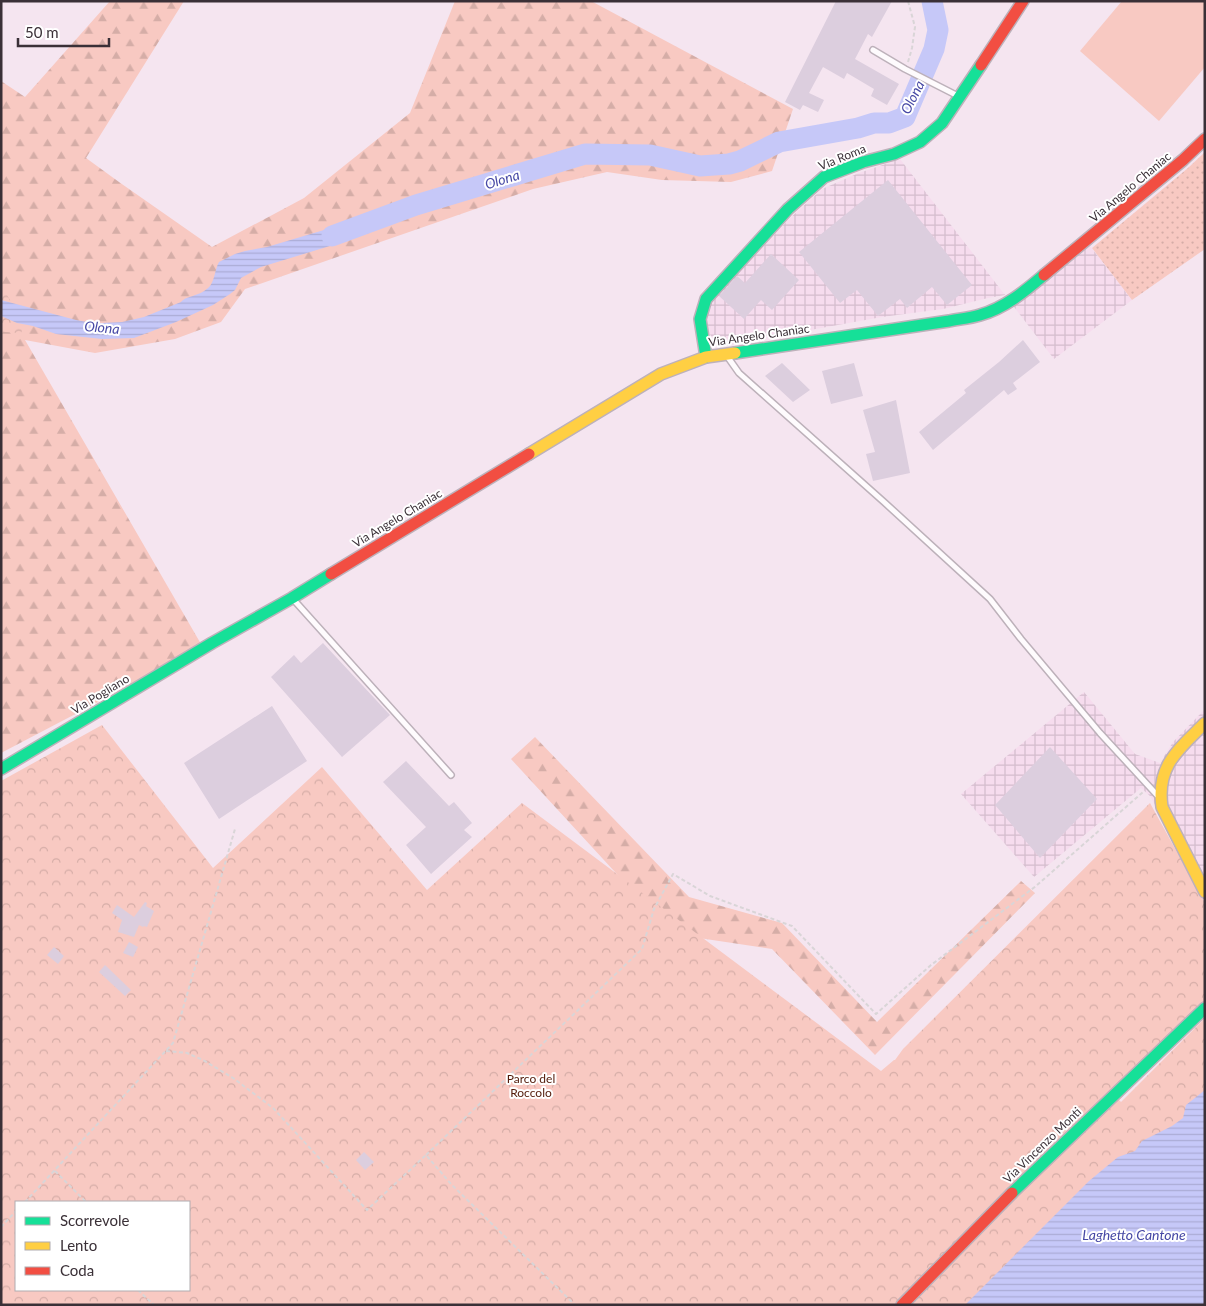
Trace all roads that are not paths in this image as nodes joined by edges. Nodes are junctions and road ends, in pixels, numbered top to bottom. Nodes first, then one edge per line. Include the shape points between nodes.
1 (1023, 1) edge
2 (873, 50) dead end
3 (959, 97) junction
4 (1205, 139) edge
5 (726, 353) junction
6 (706, 357) junction
7 (292, 598) junction
8 (212, 643) joint
9 (1205, 722) edge
10 (1, 769) edge
11 (451, 775) dead end
12 (1159, 797) junction
13 (1205, 892) edge
14 (1205, 1008) edge
15 (902, 1305) edge

1 - 3 street, Via Roma
2 - 3 lane
3 - 6 street, Via Roma via 942,123 920,142 824,177 788,209 706,299 700,319
4 - 5 street, Via Angelo Chaniac via 1037,282 996,309 949,322
5 - 6 street, Via Angelo Chaniac
5 - 12 lane via 739,373 990,599 1100,733
6 - 7 street, Via Angelo Chaniac via 661,374
7 - 8 street, Via Angelo Chaniac
7 - 11 lane
8 - 10 street, Via Pogliano
9 - 12 street via 1163,772
12 - 13 street
14 - 15 street, Via Vincenzo Monti via 1010,1195

